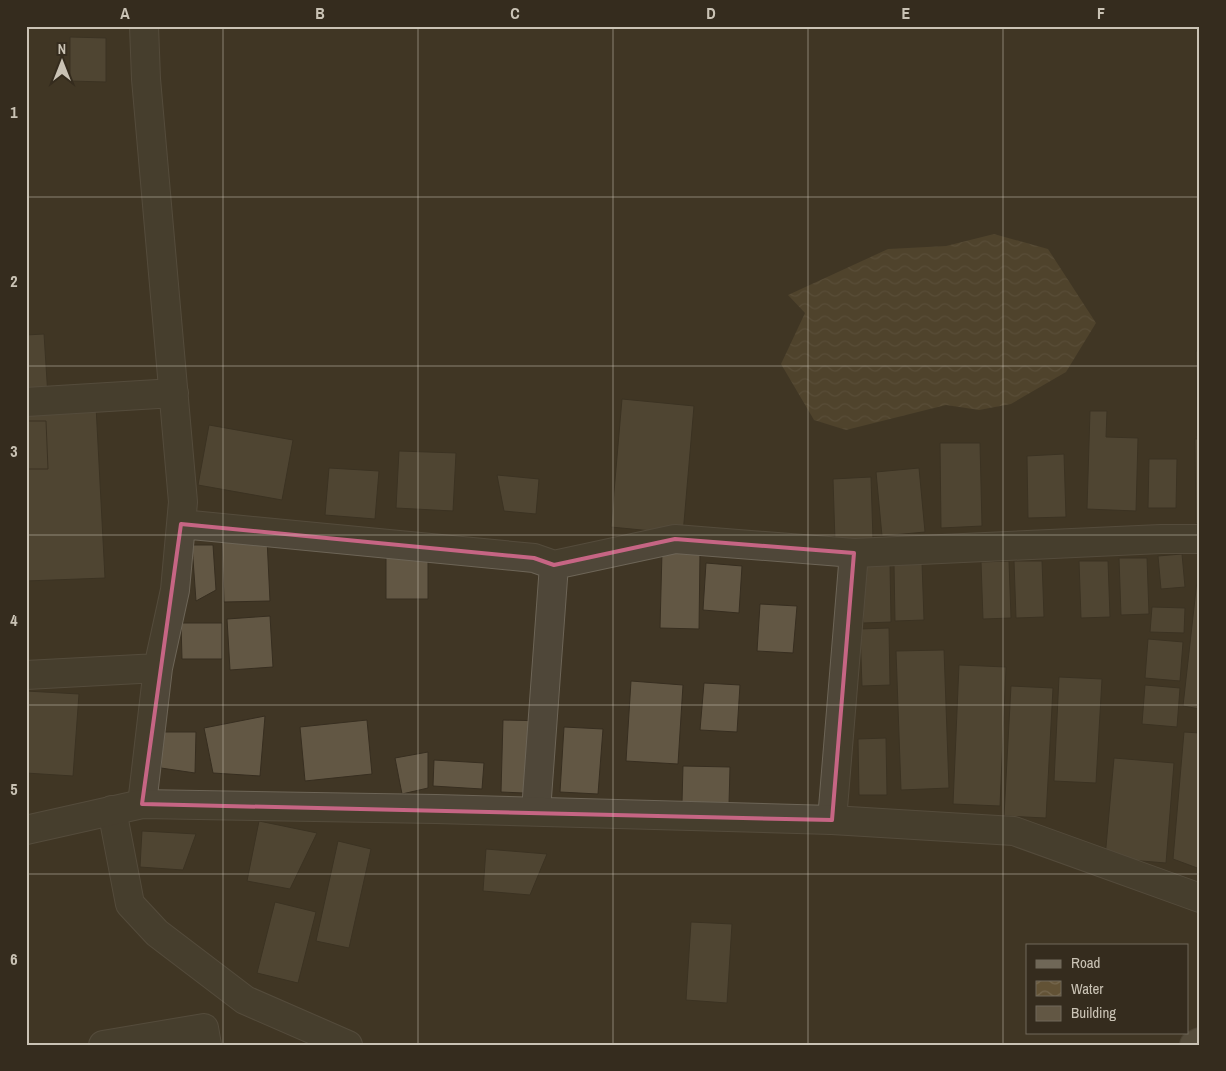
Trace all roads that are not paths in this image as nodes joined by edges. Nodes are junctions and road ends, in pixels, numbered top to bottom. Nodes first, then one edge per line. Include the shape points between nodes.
1 (144, 26) edge
2 (174, 393) junction
3 (26, 402) edge
4 (181, 524) junction
5 (1200, 539) edge
6 (854, 553) junction
7 (554, 565) junction
8 (158, 668) junction
9 (26, 675) edge
10 (142, 804) junction
11 (112, 810) junction
12 (536, 811) junction
13 (832, 820) junction
14 (26, 830) edge
15 (1200, 898) edge
16 (1200, 1042) edge
17 (103, 1045) edge
18 (207, 1045) edge
19 (348, 1045) edge
20 (1194, 1045) edge

1 - 2 street
2 - 3 street
2 - 4 street via 183,502
4 - 7 street via 534,558
4 - 8 street via 175,590
5 - 6 street
6 - 7 street via 676,539
6 - 13 street
7 - 12 street
8 - 9 street
8 - 10 street
10 - 11 street
10 - 12 street
11 - 14 street
11 - 19 street via 130,904 157,933 245,1000
12 - 13 street
13 - 15 street via 1014,831
16 - 20 main road
17 - 18 street via 204,1028

